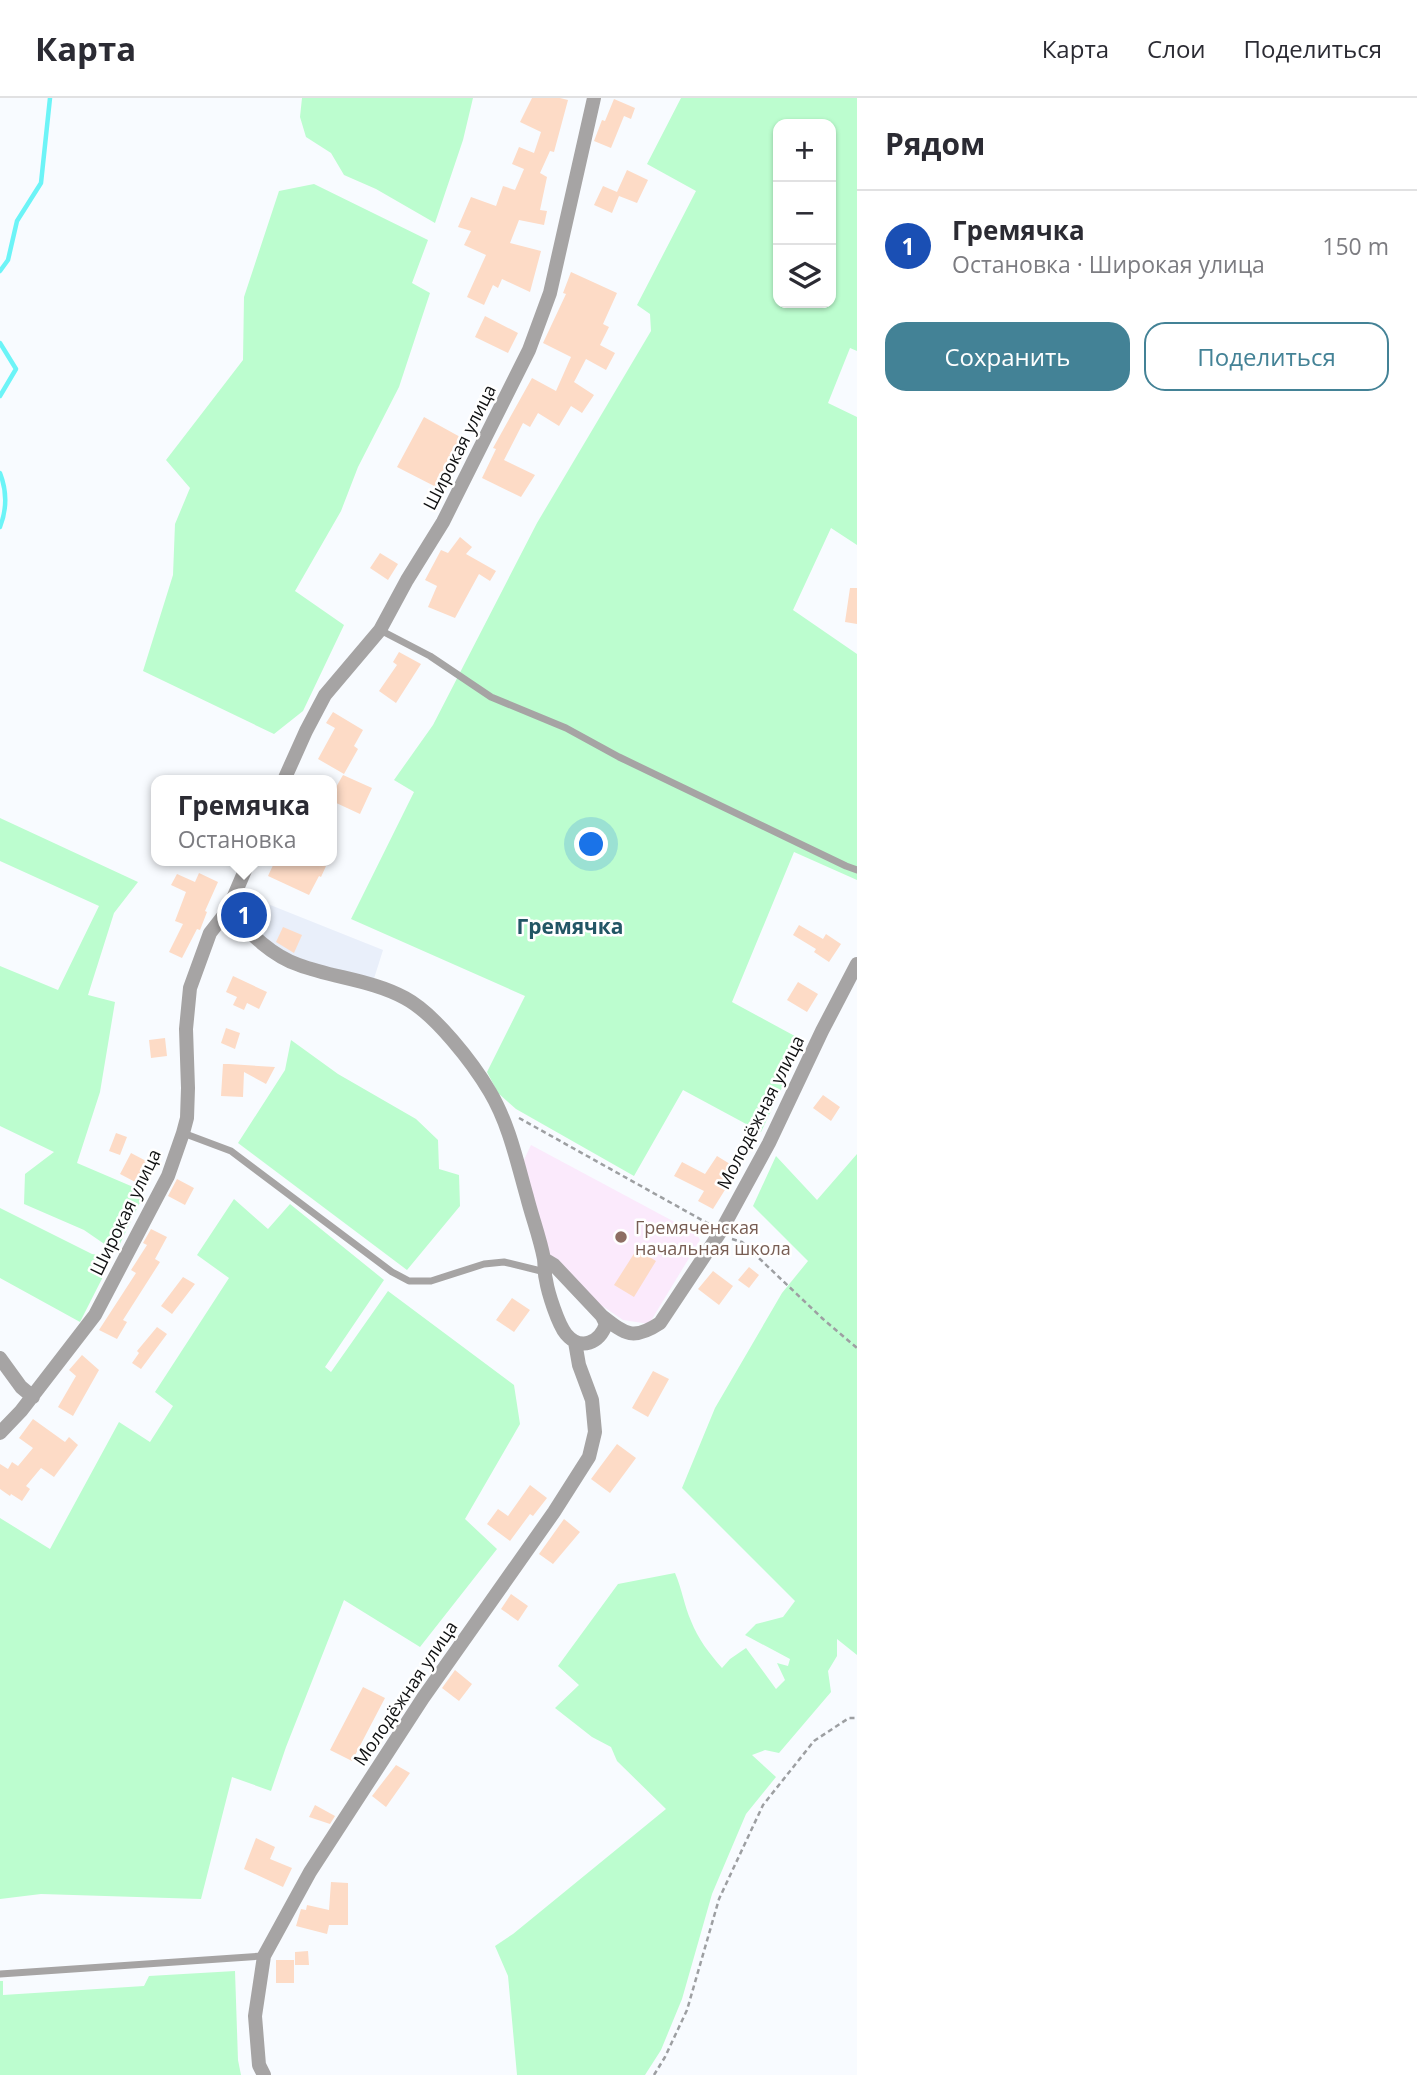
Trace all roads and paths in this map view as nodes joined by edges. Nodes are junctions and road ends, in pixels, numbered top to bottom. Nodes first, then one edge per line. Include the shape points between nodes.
1 (594, 98) edge
2 (380, 630) junction
3 (286, 775) edge
4 (248, 866) edge
5 (857, 870) edge
6 (228, 911) junction
7 (857, 964) edge
8 (499, 1111) junction
9 (183, 1133) junction
10 (721, 1231) junction
11 (545, 1266) junction
12 (602, 1316) junction
13 (575, 1342) junction
14 (857, 1348) edge
15 (0, 1357) edge
16 (33, 1397) junction
17 (0, 1433) edge
18 (857, 1718) edge
19 (264, 1956) junction
20 (0, 1974) edge
21 (264, 2075) edge
22 (654, 2075) edge

1 - 2 street, Широкая улица via 550,293 529,350 443,522
2 - 3 street, Широкая улица via 325,695
2 - 5 lane via 430,656 491,697 566,728
4 - 6 street, Широкая улица
6 - 8 street via 256,939 298,965 407,999 451,1039
6 - 9 street, Широкая улица via 210,933 190,988
7 - 10 street, Молодёжная улица
8 - 10 path
8 - 11 street
9 - 11 lane via 231,1151 409,1281 431,1281 484,1264
9 - 16 street, Широкая улица via 168,1176 95,1315
10 - 12 street, Молодёжная улица via 660,1323 649,1331 623,1333
10 - 14 path via 742,1242
11 - 12 street, Молодёжная улица via 554,1265
11 - 13 street via 556,1313 565,1334
12 - 13 street via 606,1324 596,1340
13 - 19 street, Молодёжная улица via 592,1400 595,1432 589,1457 310,1871
15 - 16 street
16 - 17 street, Широкая улица
18 - 22 path via 849,1717 814,1741 763,1805 719,1899 687,2011
19 - 20 lane
19 - 21 street, Молодёжная улица via 255,2016

